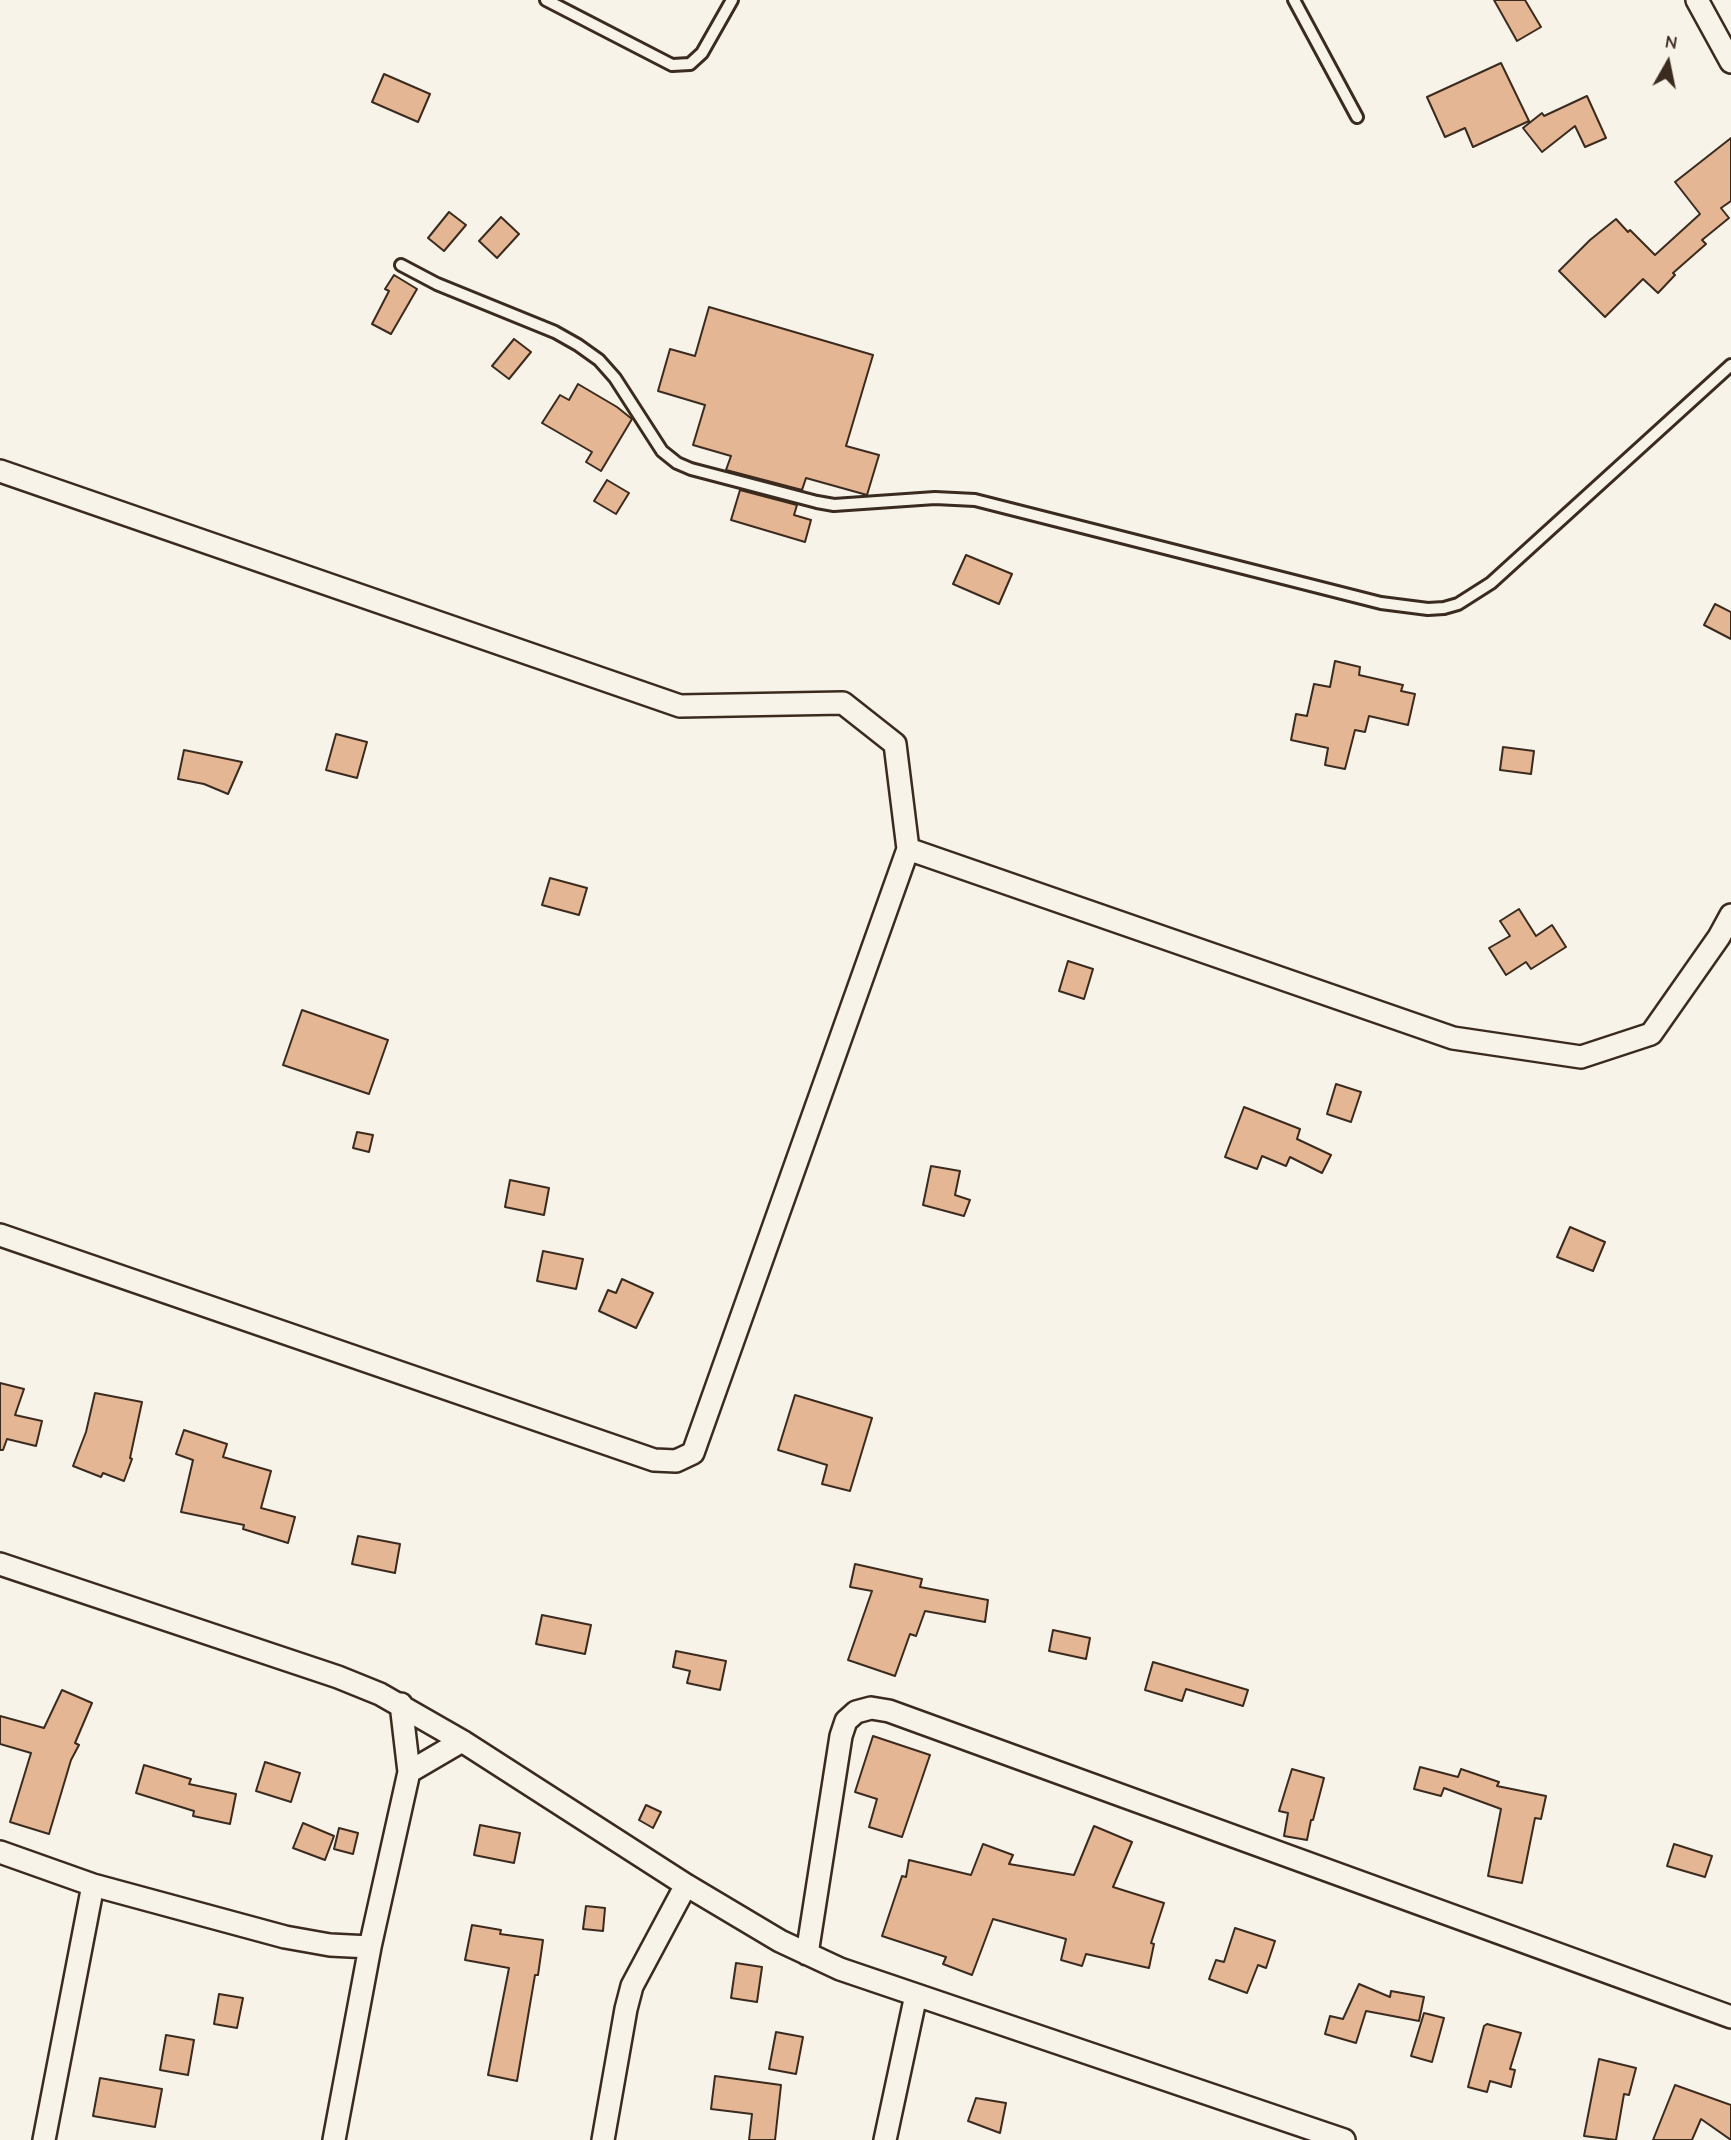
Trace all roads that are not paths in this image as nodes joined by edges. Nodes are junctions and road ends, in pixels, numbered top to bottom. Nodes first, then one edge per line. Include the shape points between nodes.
1 (546, 0) edge
2 (732, 0) edge
3 (1294, 0) edge
4 (1697, 0) edge
5 (1731, 62) edge
6 (1357, 117) dead end
7 (401, 265) dead end
8 (1731, 365) edge
9 (0, 471) edge
10 (908, 849) junction
11 (1731, 915) edge
12 (0, 1235) edge
13 (0, 1564) edge
14 (401, 1704) junction
15 (462, 1741) junction
16 (409, 1772) junction
17 (0, 1852) edge
18 (93, 1885) junction
19 (686, 1885) junction
20 (370, 1947) junction
21 (807, 1954) junction
22 (916, 1995) junction
23 (1731, 2017) edge
24 (44, 2140) edge
25 (334, 2140) edge
26 (603, 2140) edge
27 (885, 2140) edge
28 (1344, 2140) edge

1 - 2 lane via 672,65 690,64 702,53
3 - 6 lane
4 - 5 street
7 - 8 lane via 578,345 615,378 662,451 691,469 834,505 953,497 975,500 1381,603 1427,609 1458,604 1491,583
9 - 10 street via 680,706 843,703 895,744
10 - 11 street via 1452,1038 1581,1057 1651,1034
10 - 12 street via 693,1453 676,1461 654,1460
13 - 14 street via 338,1677
14 - 15 street
14 - 16 street
15 - 16 street
15 - 19 street
16 - 20 street
17 - 18 street
18 - 20 street via 285,1937
18 - 24 street
19 - 21 street
19 - 26 street via 632,1986
20 - 25 street
21 - 22 street
21 - 23 street via 841,1736 846,1721 871,1707
22 - 27 street
22 - 28 street

